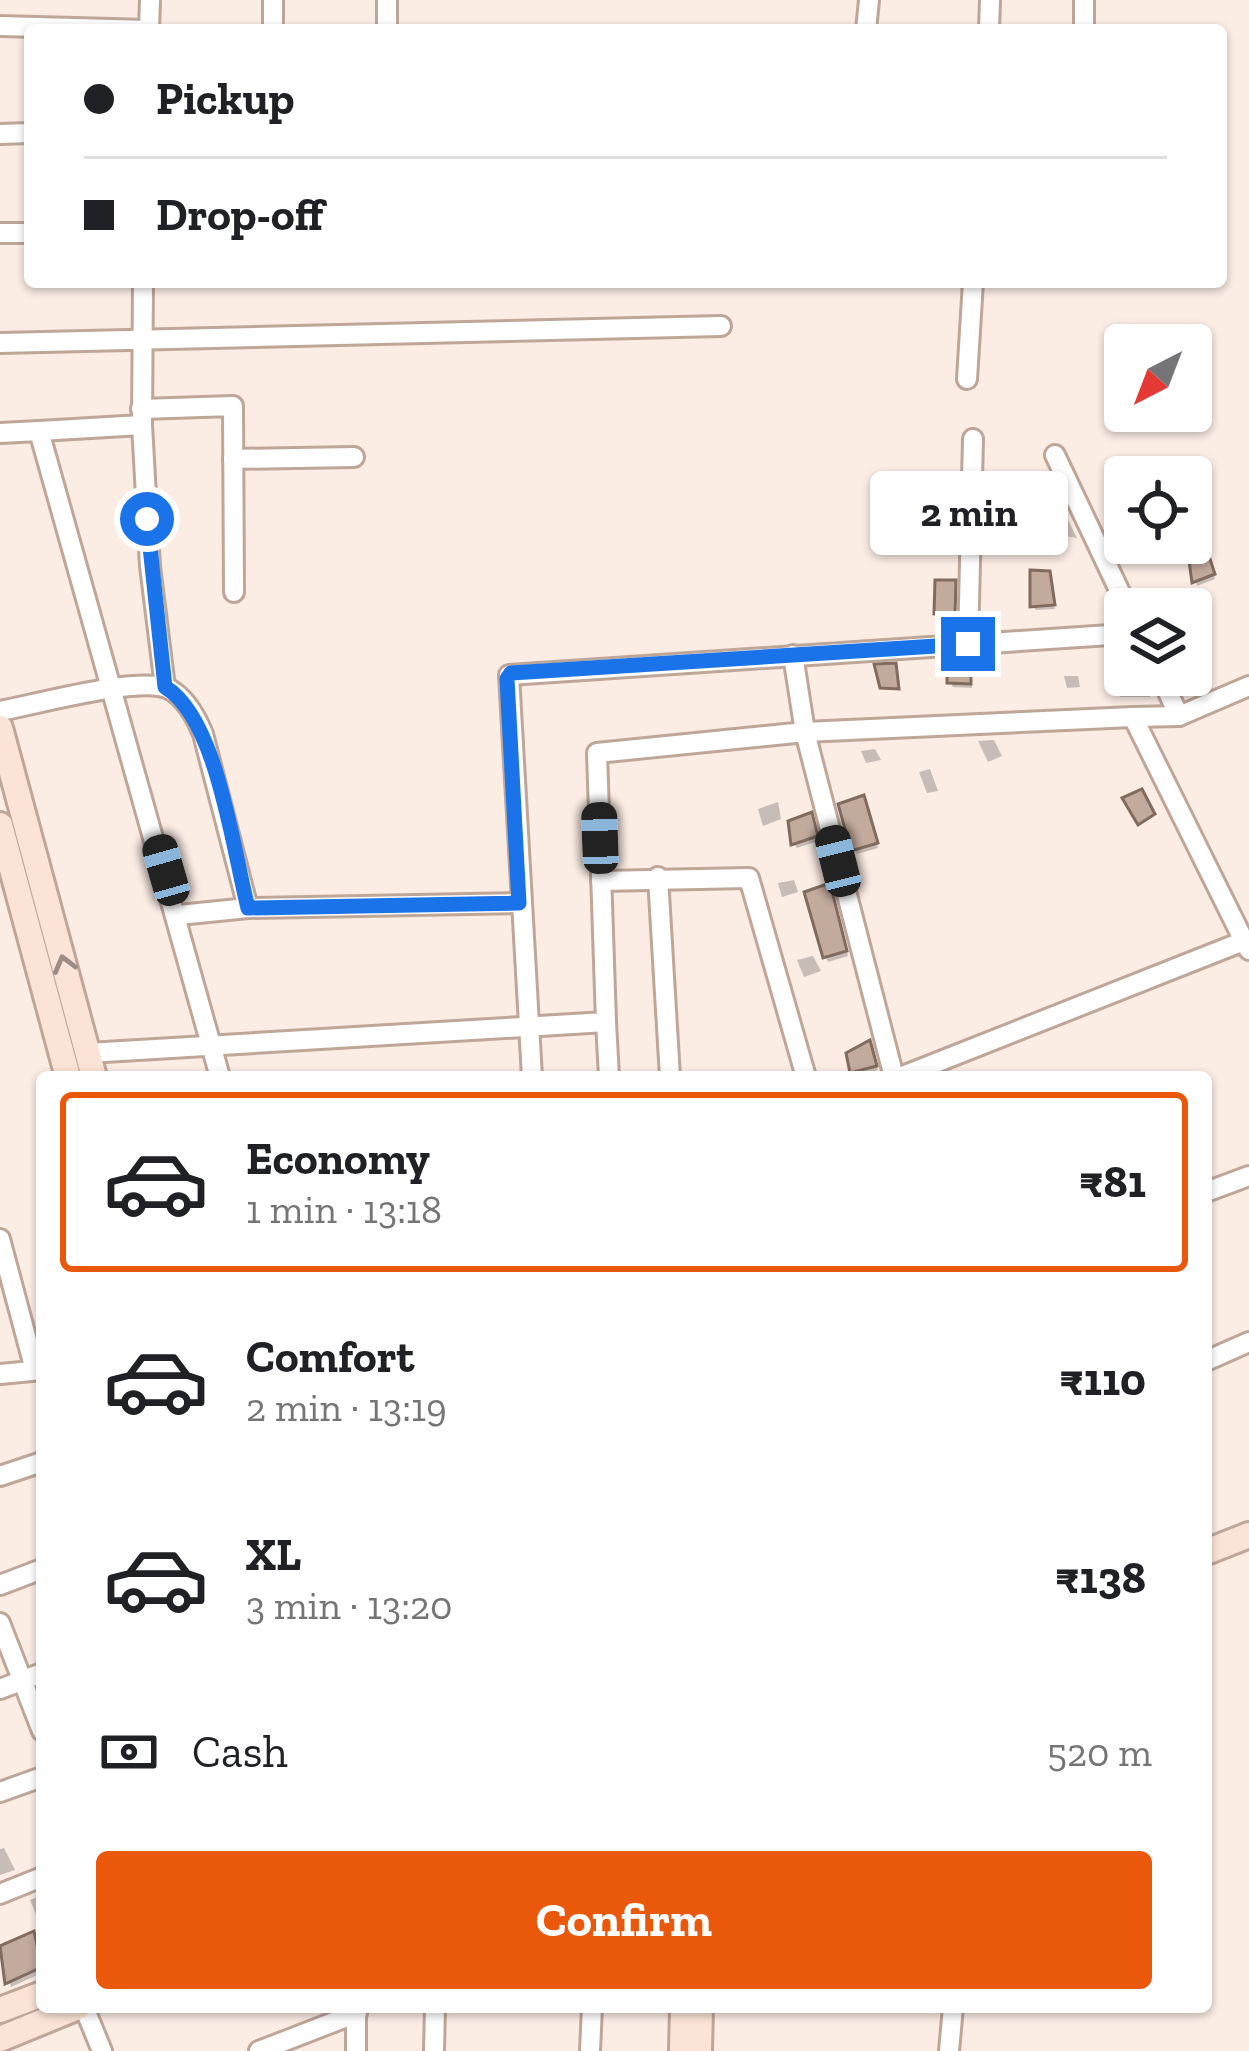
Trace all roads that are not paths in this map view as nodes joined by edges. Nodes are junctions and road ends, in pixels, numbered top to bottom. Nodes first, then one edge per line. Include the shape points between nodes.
1 (142, 288) edge
2 (973, 288) edge
3 (721, 326) dead end
4 (145, 343) junction
5 (0, 344) edge
6 (967, 379) dead end
7 (141, 417) junction
8 (39, 431) junction
9 (0, 433) edge
10 (973, 439) dead end
11 (1055, 455) dead end
12 (353, 457) dead end
13 (233, 459) junction
14 (1119, 588) edge
15 (234, 592) dead end
16 (1104, 635) edge
17 (968, 644) junction
18 (793, 655) junction
19 (1249, 686) edge
20 (165, 687) junction
21 (113, 691) junction
22 (1170, 696) edge
23 (0, 711) edge
24 (1179, 716) junction
25 (1133, 717) junction
26 (0, 728) edge
27 (805, 732) junction
28 (0, 825) edge
29 (658, 877) junction
30 (602, 881) junction
31 (519, 903) junction
32 (248, 908) junction
33 (179, 915) junction
34 (1246, 945) edge
35 (606, 1022) junction
36 (529, 1031) junction
37 (210, 1043) junction
38 (91, 1065) edge
39 (66, 1071) edge
40 (218, 1071) edge
41 (532, 1071) edge
42 (609, 1071) edge
43 (670, 1071) edge
44 (804, 1071) edge
45 (895, 1071) edge
46 (913, 1071) edge
47 (1249, 1176) edge
48 (1212, 1190) edge
49 (0, 1239) edge
50 (1249, 1342) edge
51 (1212, 1358) edge
52 (36, 1360) edge
53 (36, 1370) edge
54 (0, 1374) edge
55 (36, 1464) edge
56 (0, 1476) edge
57 (1249, 1535) edge
58 (1212, 1550) edge
59 (36, 1571) edge
60 (0, 1585) edge
61 (0, 1623) edge
62 (36, 1675) edge
63 (22, 1681) junction
64 (0, 1689) edge
65 (36, 1716) edge
66 (36, 1779) edge
67 (0, 1792) edge
68 (36, 1879) edge
69 (0, 1894) edge
70 (36, 1996) edge
71 (0, 2009) edge
72 (66, 2013) edge
73 (84, 2013) edge
74 (349, 2013) edge
75 (356, 2013) edge
76 (435, 2013) edge
77 (592, 2013) edge
78 (683, 2013) edge
79 (700, 2013) edge
80 (952, 2013) edge
81 (0, 2039) edge
82 (102, 2051) edge
83 (259, 2051) edge
84 (356, 2051) edge
85 (434, 2051) edge
86 (590, 2051) edge
87 (682, 2051) edge
88 (699, 2051) edge
89 (949, 2051) edge

1 - 4 street
2 - 6 street
3 - 4 street
4 - 5 street
4 - 7 street
7 - 8 street
7 - 13 street via 233,406
7 - 20 street
8 - 9 street
8 - 21 street
10 - 17 street
11 - 14 street
12 - 13 street
13 - 15 street
16 - 17 street
17 - 18 street
18 - 27 street
18 - 31 street via 508,675
19 - 24 street
20 - 21 street
20 - 32 street via 203,734
21 - 23 street
21 - 33 street
22 - 24 street
24 - 25 street
25 - 27 street
25 - 34 street
38 -> 26 street
27 - 30 street via 597,753
27 - 45 street
28 - 39 street
29 - 30 street
29 - 43 street
29 - 44 street via 749,878
30 - 35 street
31 - 32 street
31 - 36 street
32 - 33 street
33 - 37 street
34 - 46 street
35 - 36 street
35 - 42 street
36 - 37 street
36 - 41 street
37 - 38 street
37 - 40 street
47 - 48 street
49 - 52 street
50 - 51 street
53 - 54 street
55 - 56 street
57 - 58 street
59 - 60 street
61 - 63 street
62 - 63 street
63 - 64 street
63 - 65 street
66 - 67 street
68 - 69 street
70 - 71 street
72 - 81 street
73 - 82 street
74 - 83 street
75 - 84 street
76 - 85 street
77 - 86 street
78 - 87 street
79 - 88 street
80 - 89 street

